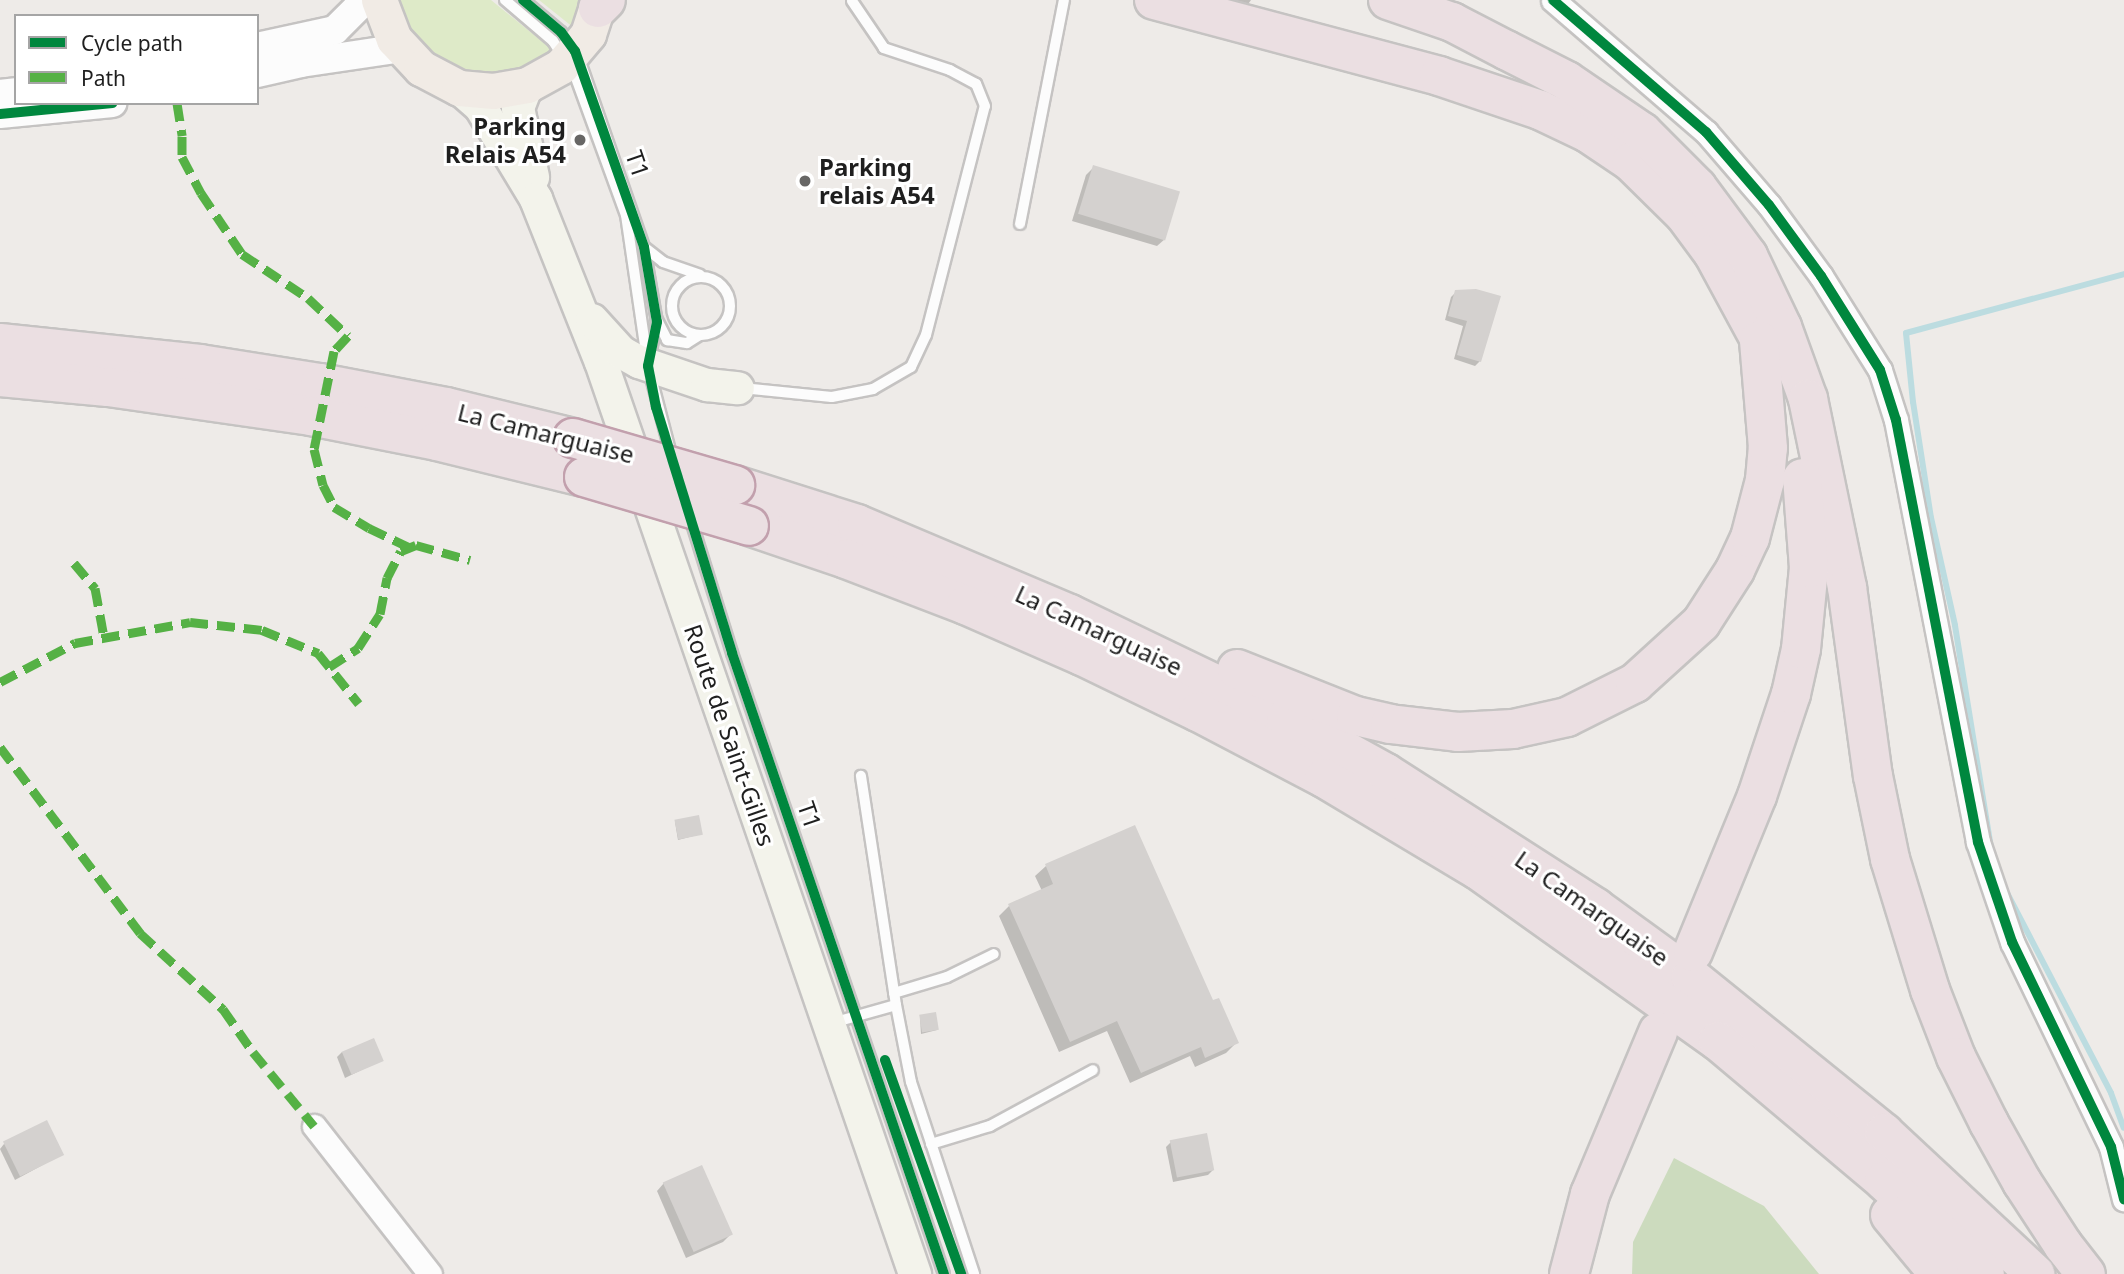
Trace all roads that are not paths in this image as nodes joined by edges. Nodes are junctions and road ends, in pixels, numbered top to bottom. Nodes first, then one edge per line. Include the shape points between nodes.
1 (365, 0) edge
2 (379, 0) edge
3 (505, 0) edge
4 (523, 0) edge
5 (1064, 0) edge
6 (1154, 0) edge
7 (1388, 0) edge
8 (1553, 0) edge
9 (852, 1) edge
10 (601, 3) edge
11 (259, 47) edge
12 (401, 48) junction
13 (571, 55) junction
14 (259, 73) edge
15 (527, 85) junction
16 (459, 88) junction
17 (92, 105) edge
18 (0, 114) edge
19 (536, 200) junction
20 (626, 215) junction
21 (1020, 224) dead end
22 (644, 247) junction
23 (706, 276) junction
24 (580, 309) junction
25 (657, 322) junction
26 (700, 335) junction
27 (1759, 340) junction
28 (0, 343) edge
29 (648, 366) junction
30 (0, 377) edge
31 (738, 388) joint
32 (1823, 474) junction
33 (857, 524) junction
34 (862, 776) dead end
35 (994, 954) dead end
36 (894, 993) junction
37 (897, 1005) junction
38 (843, 1020) junction
39 (1718, 1041) junction
40 (1093, 1070) dead end
41 (314, 1126) dead end
42 (932, 1144) junction
43 (2124, 1199) edge
44 (430, 1274) edge
45 (915, 1274) edge
46 (944, 1274) edge
47 (974, 1274) edge
48 (1569, 1274) edge
49 (1586, 1274) edge
50 (1939, 1274) edge
51 (1985, 1274) edge
52 (2035, 1274) edge
53 (2086, 1274) edge

1 - 11 street via 335,30
2 - 12 main road
3 - 13 lane, T1 / T1
4 - 13 lane, T1 / T1 via 561,32
5 - 21 lane
6 - 27 highway via 1439,76 1540,110 1588,133 1631,162 1684,214 1713,253
7 - 32 highway via 1452,22 1567,82 1642,132 1697,187 1748,256 1782,327 1808,399
8 - 43 street via 1706,132 1769,205 1821,276 1880,370 1896,420 1978,842 2012,942 2111,1147
9 - 31 lane via 884,48 950,70 976,84 985,106 926,335 911,367 873,389 832,397
10 - 13 main road
12 - 14 street
12 - 16 main road via 421,68
13 - 15 main road via 553,72
13 - 20 lane, T1 / T1
13 - 22 lane, T1 / T1
15 - 16 main road via 493,91
15 - 19 main road, Route de Saint-Gilles via 518,108
16 - 19 main road, Route de Saint-Gilles via 480,106
17 - 18 street
19 - 24 main road, Route de Saint-Gilles
20 - 25 lane
20 - 29 lane, T1 / T1
22 - 23 lane via 663,262
22 - 25 lane, T1 / T1
23 - 26 lane via 729,294 730,313 719,330
23 - 26 lane via 687,280 672,303 682,329
24 - 29 main road via 621,352
24 - 38 main road, Route de Saint-Gilles
25 - 26 lane via 667,340 677,344
25 - 29 lane, T1 / T1
27 - 32 highway via 1791,416 1799,457 1807,531 1806,608 1801,649 1777,742 1699,957 1770,805 1806,705 1822,617
27 - 33 highway via 1767,419 1765,480 1749,538 1720,596 1679,646 1635,683 1567,717 1538,724 1458,732 1356,716 1034,582
28 - 33 highway, La Camarguaise, bridge via 200,363 446,407 573,438
29 - 31 main road via 707,385
29 - 38 lane, T1 / T1 via 656,407
30 - 39 highway, La Camarguaise, bridge via 108,387 311,416 437,441 584,477 846,559 966,606 1198,712 1324,778 1478,870
32 - 53 highway via 1847,587 1873,776 1890,859 1930,990 1989,1123 2022,1182
33 - 52 highway, La Camarguaise via 1070,614 1286,718 1487,836 1596,908 1789,1053 1884,1133
34 - 36 lane
35 - 36 lane via 947,977
36 - 37 lane
37 - 38 lane
37 - 42 lane via 911,1082
38 - 45 main road, Route de Saint-Gilles
38 - 46 lane, T1 / T1
39 - 50 highway via 1738,1079 1886,1211
39 - 51 highway, La Camarguaise via 1884,1181
40 - 42 lane via 990,1126
41 - 44 street
42 - 47 lane
48 - 49 highway via 1590,1194 1664,1038 1603,1205

